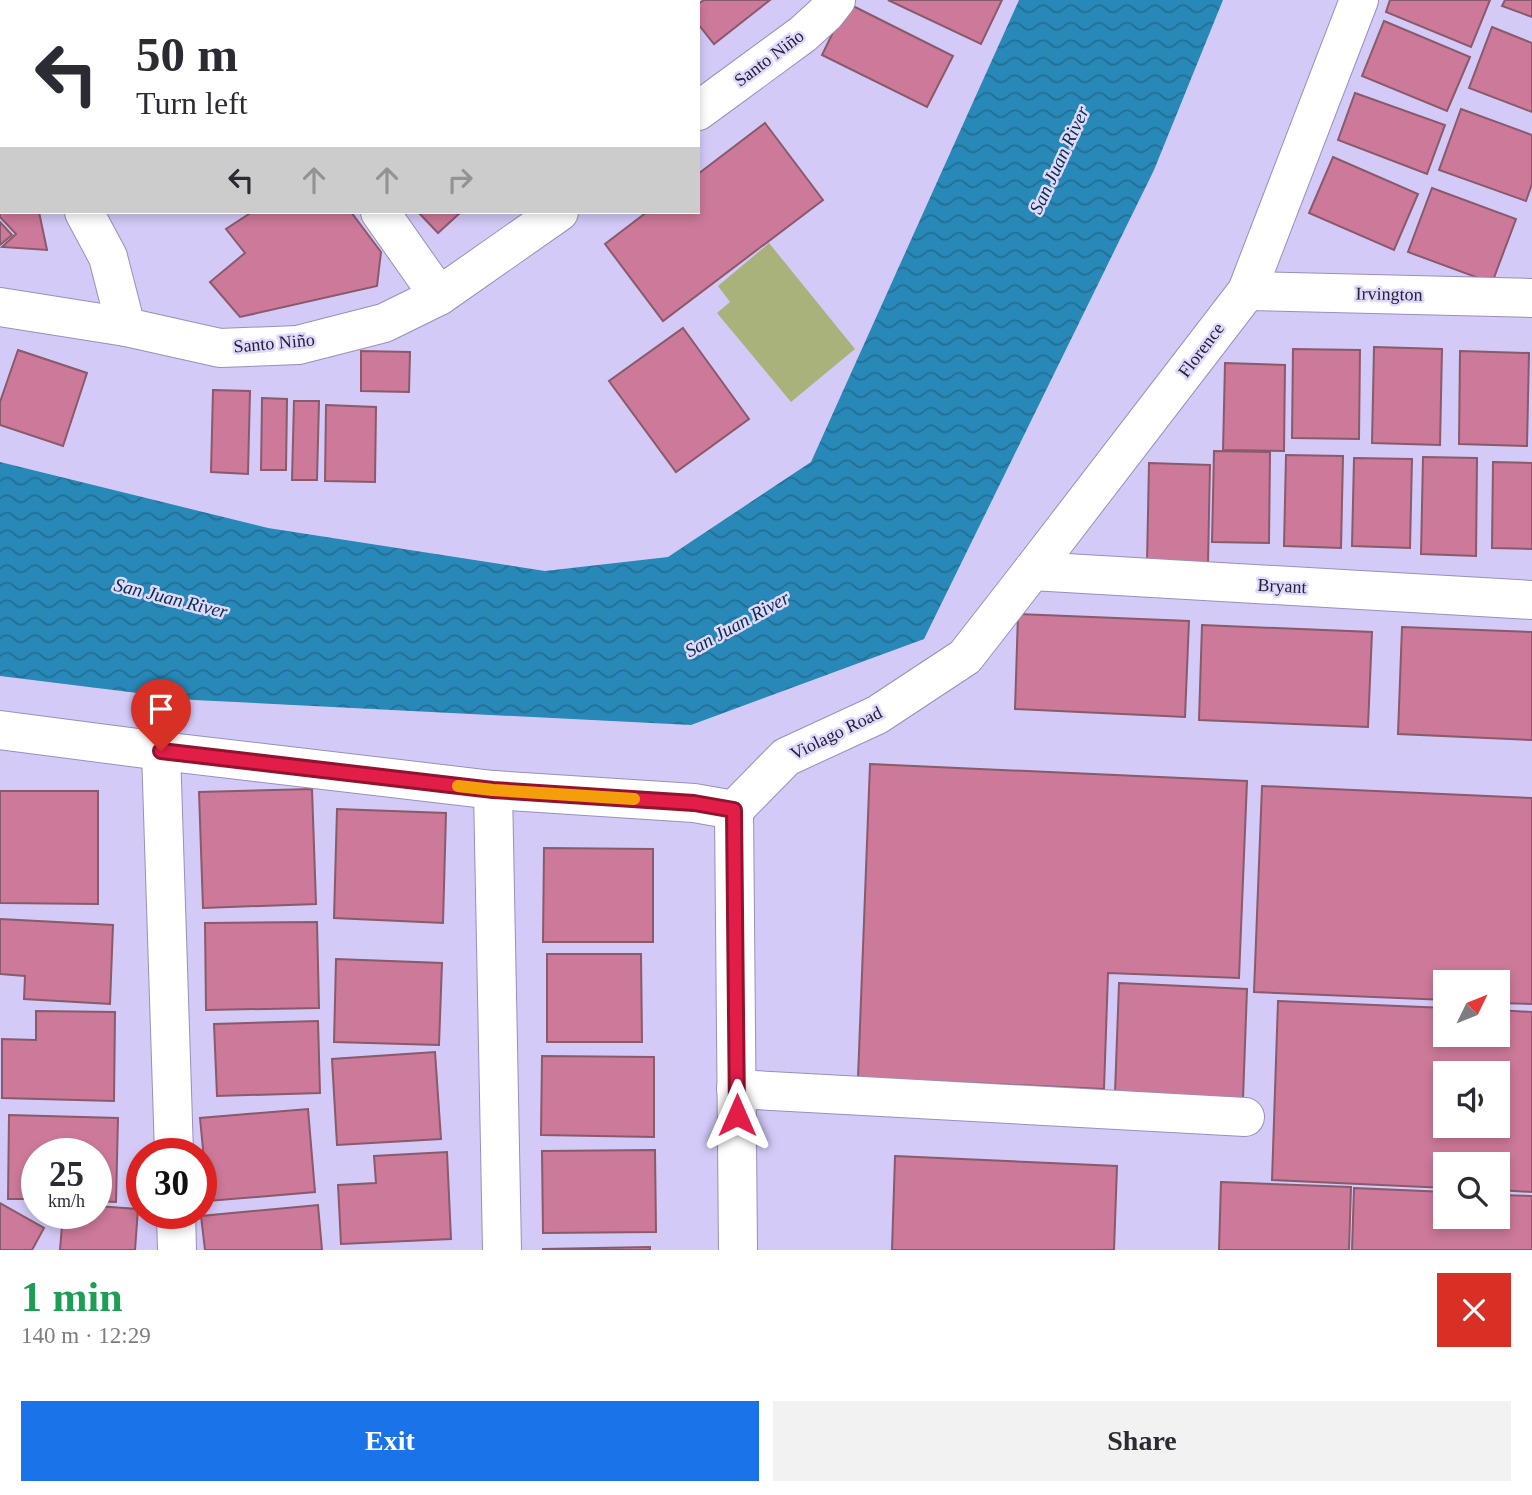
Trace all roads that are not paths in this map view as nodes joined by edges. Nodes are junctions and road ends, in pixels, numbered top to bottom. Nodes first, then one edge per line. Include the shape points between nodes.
1 (1359, 0) edge
2 (825, 5) edge
3 (700, 110) edge
4 (84, 214) edge
5 (381, 214) edge
6 (556, 214) edge
7 (1247, 291) junction
8 (439, 296) junction
9 (1532, 298) edge
10 (0, 307) edge
11 (126, 327) junction
12 (1032, 571) junction
13 (1532, 600) edge
14 (965, 657) joint
15 (0, 730) edge
16 (161, 751) junction
17 (493, 790) junction
18 (734, 810) junction
19 (736, 1089) junction
20 (1245, 1117) dead end
21 (174, 1138) edge
22 (176, 1229) edge
23 (177, 1250) edge
24 (502, 1250) edge
25 (738, 1250) edge

1 - 7 street, Florence
2 - 3 street, Santo Niño via 803,34
4 - 11 street via 108,257
5 - 8 street
6 - 8 street, Santo Niño
7 - 9 street, Irvington
7 - 12 street, Florence
8 - 11 street, Santo Niño via 384,323 298,345 220,348
10 - 11 street, Santo Niño
12 - 13 street, Bryant
12 - 14 street, Florence
14 - 18 street, Violago Road via 877,715 786,757
15 - 16 street
16 - 17 street
16 - 21 street
17 - 18 street via 694,803
17 - 24 street
18 - 19 street
19 - 20 street
19 - 25 street
22 - 23 street

